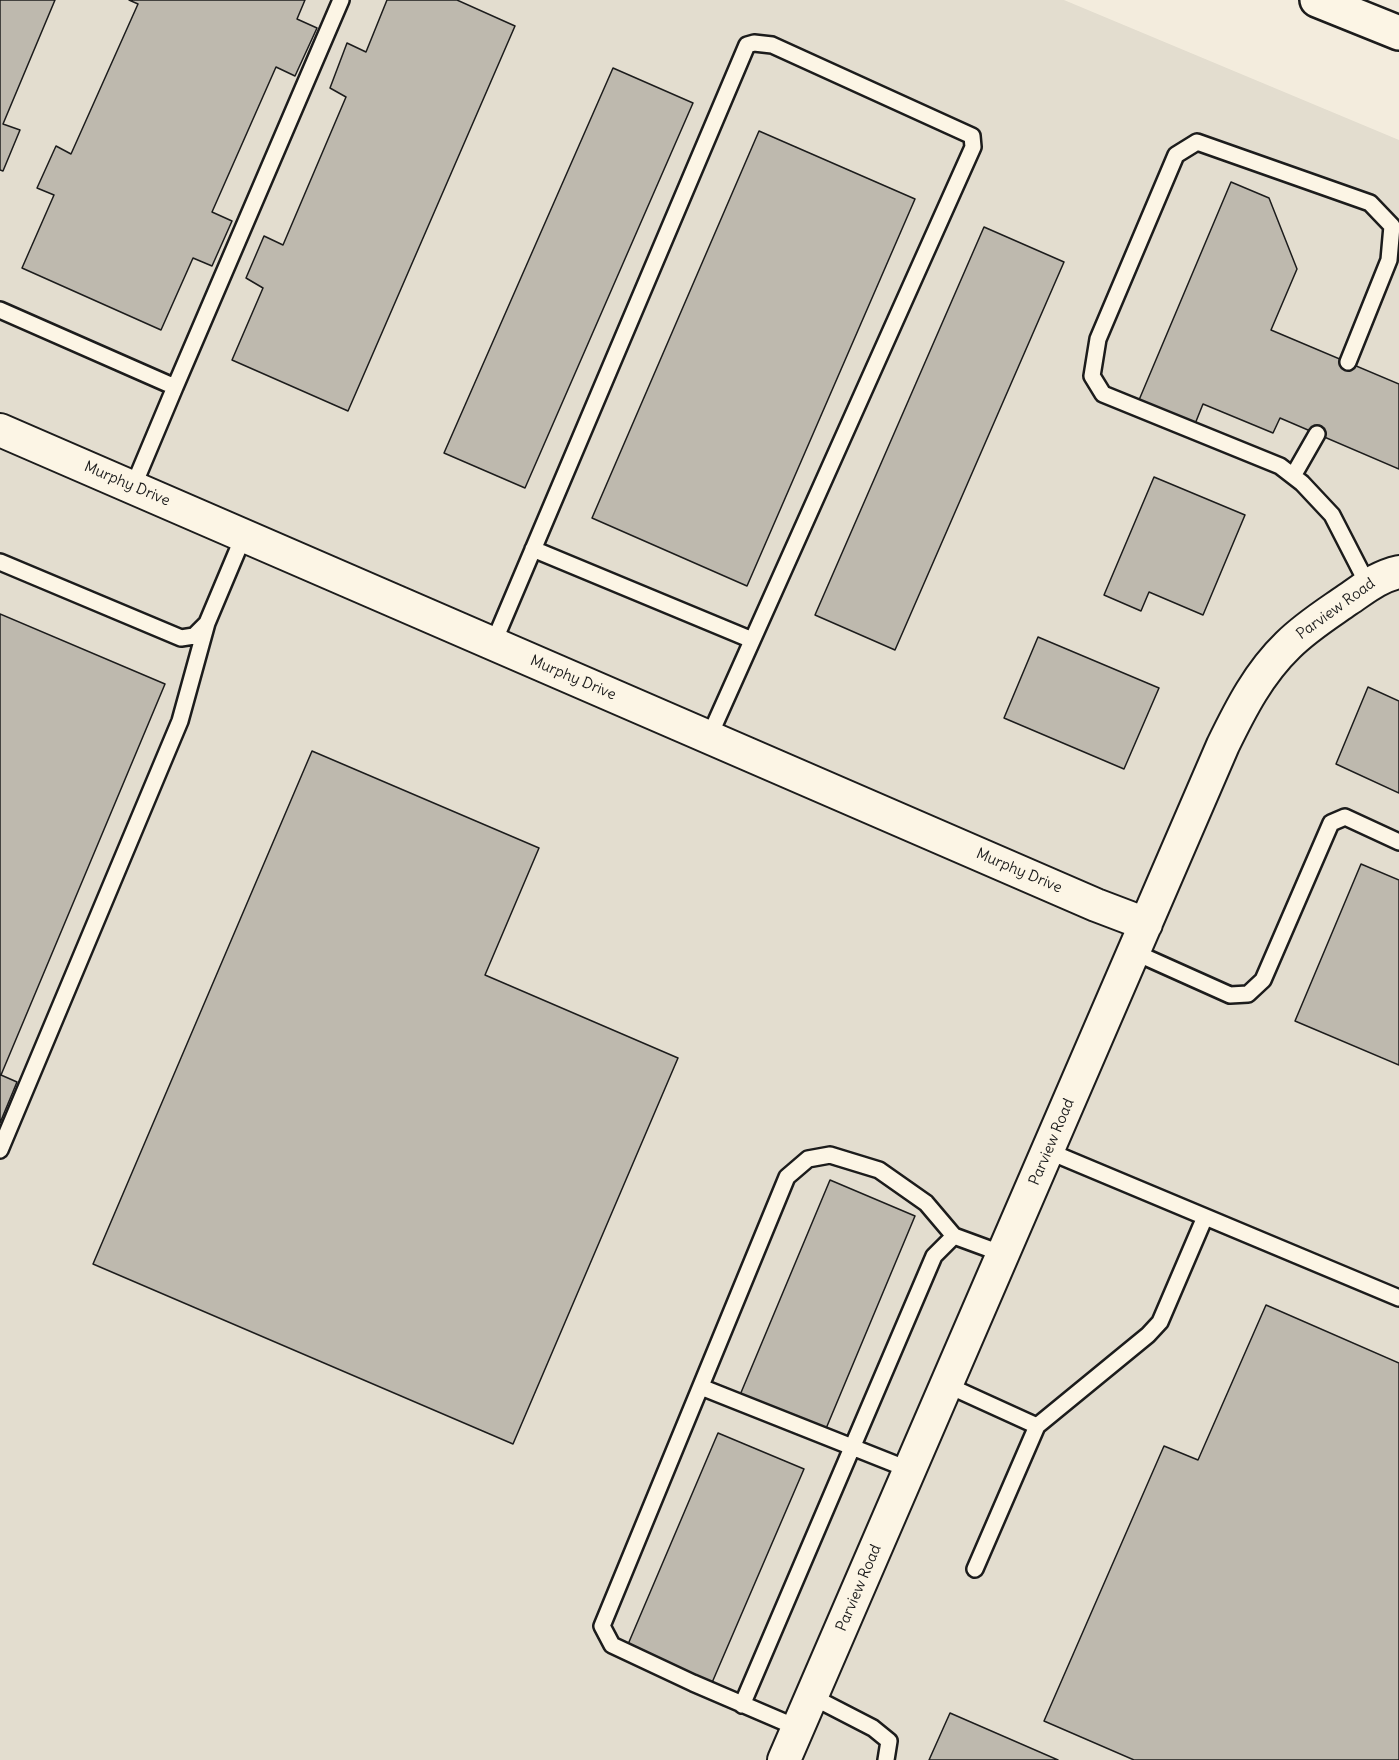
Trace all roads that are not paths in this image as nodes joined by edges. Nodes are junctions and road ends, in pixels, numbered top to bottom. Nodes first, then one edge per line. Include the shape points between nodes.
1 (342, 0) edge
2 (1317, 0) edge
3 (1399, 33) edge
4 (0, 310) edge
5 (1348, 362) dead end
6 (175, 387) junction
7 (0, 430) edge
8 (1317, 434) dead end
9 (1293, 476) junction
10 (133, 487) junction
11 (244, 535) junction
12 (533, 549) junction
13 (0, 562) edge
14 (1385, 577) edge
15 (207, 623) junction
16 (752, 640) junction
17 (493, 644) junction
18 (709, 737) junction
19 (1399, 842) edge
20 (1146, 924) junction
21 (1134, 952) junction
22 (0, 1150) edge
23 (1048, 1150) junction
24 (1205, 1217) junction
25 (954, 1236) junction
26 (1003, 1254) junction
27 (1399, 1298) edge
28 (947, 1384) junction
29 (701, 1387) junction
30 (1037, 1425) junction
31 (853, 1449) junction
32 (910, 1470) junction
33 (975, 1569) dead end
34 (812, 1696) junction
35 (742, 1705) junction
36 (798, 1728) junction
37 (784, 1760) edge
38 (886, 1760) edge

1 - 6 lane
2 - 3 main road
4 - 6 lane
5 - 9 lane via 1389,260 1392,226 1370,203 1197,142 1176,155 1098,339 1092,376 1103,394 1280,466
6 - 10 lane
7 - 10 street, Murphy Drive
8 - 9 lane
9 - 14 lane
10 - 11 street, Murphy Drive
11 - 15 lane
11 - 17 street, Murphy Drive
12 - 16 lane
12 - 16 lane via 747,45 772,45 972,136 973,147
12 - 17 lane
13 - 15 lane via 181,638 194,636
14 - 20 street, Parview Road via 1318,620 1264,672 1223,745
15 - 22 lane via 180,721
16 - 18 lane
17 - 18 street, Murphy Drive
18 - 20 street, Murphy Drive
19 - 21 lane via 1345,817 1331,823 1263,980 1248,994 1230,994
20 - 21 street, Parview Road
21 - 23 street, Parview Road
23 - 24 lane
23 - 26 street, Parview Road
24 - 27 lane
24 - 30 lane via 1160,1322
25 - 26 lane
25 - 29 lane via 926,1203 879,1170 830,1155 808,1159 787,1178
25 - 31 lane via 934,1256
26 - 28 street, Parview Road
28 - 30 lane
28 - 32 street, Parview Road
29 - 31 lane
29 - 35 lane via 602,1626 612,1645
30 - 33 lane
31 - 32 lane
31 - 35 lane
32 - 34 street, Parview Road
34 - 36 street, Parview Road
34 - 38 lane via 873,1728 889,1741
35 - 36 lane
36 - 37 street, Parview Road

